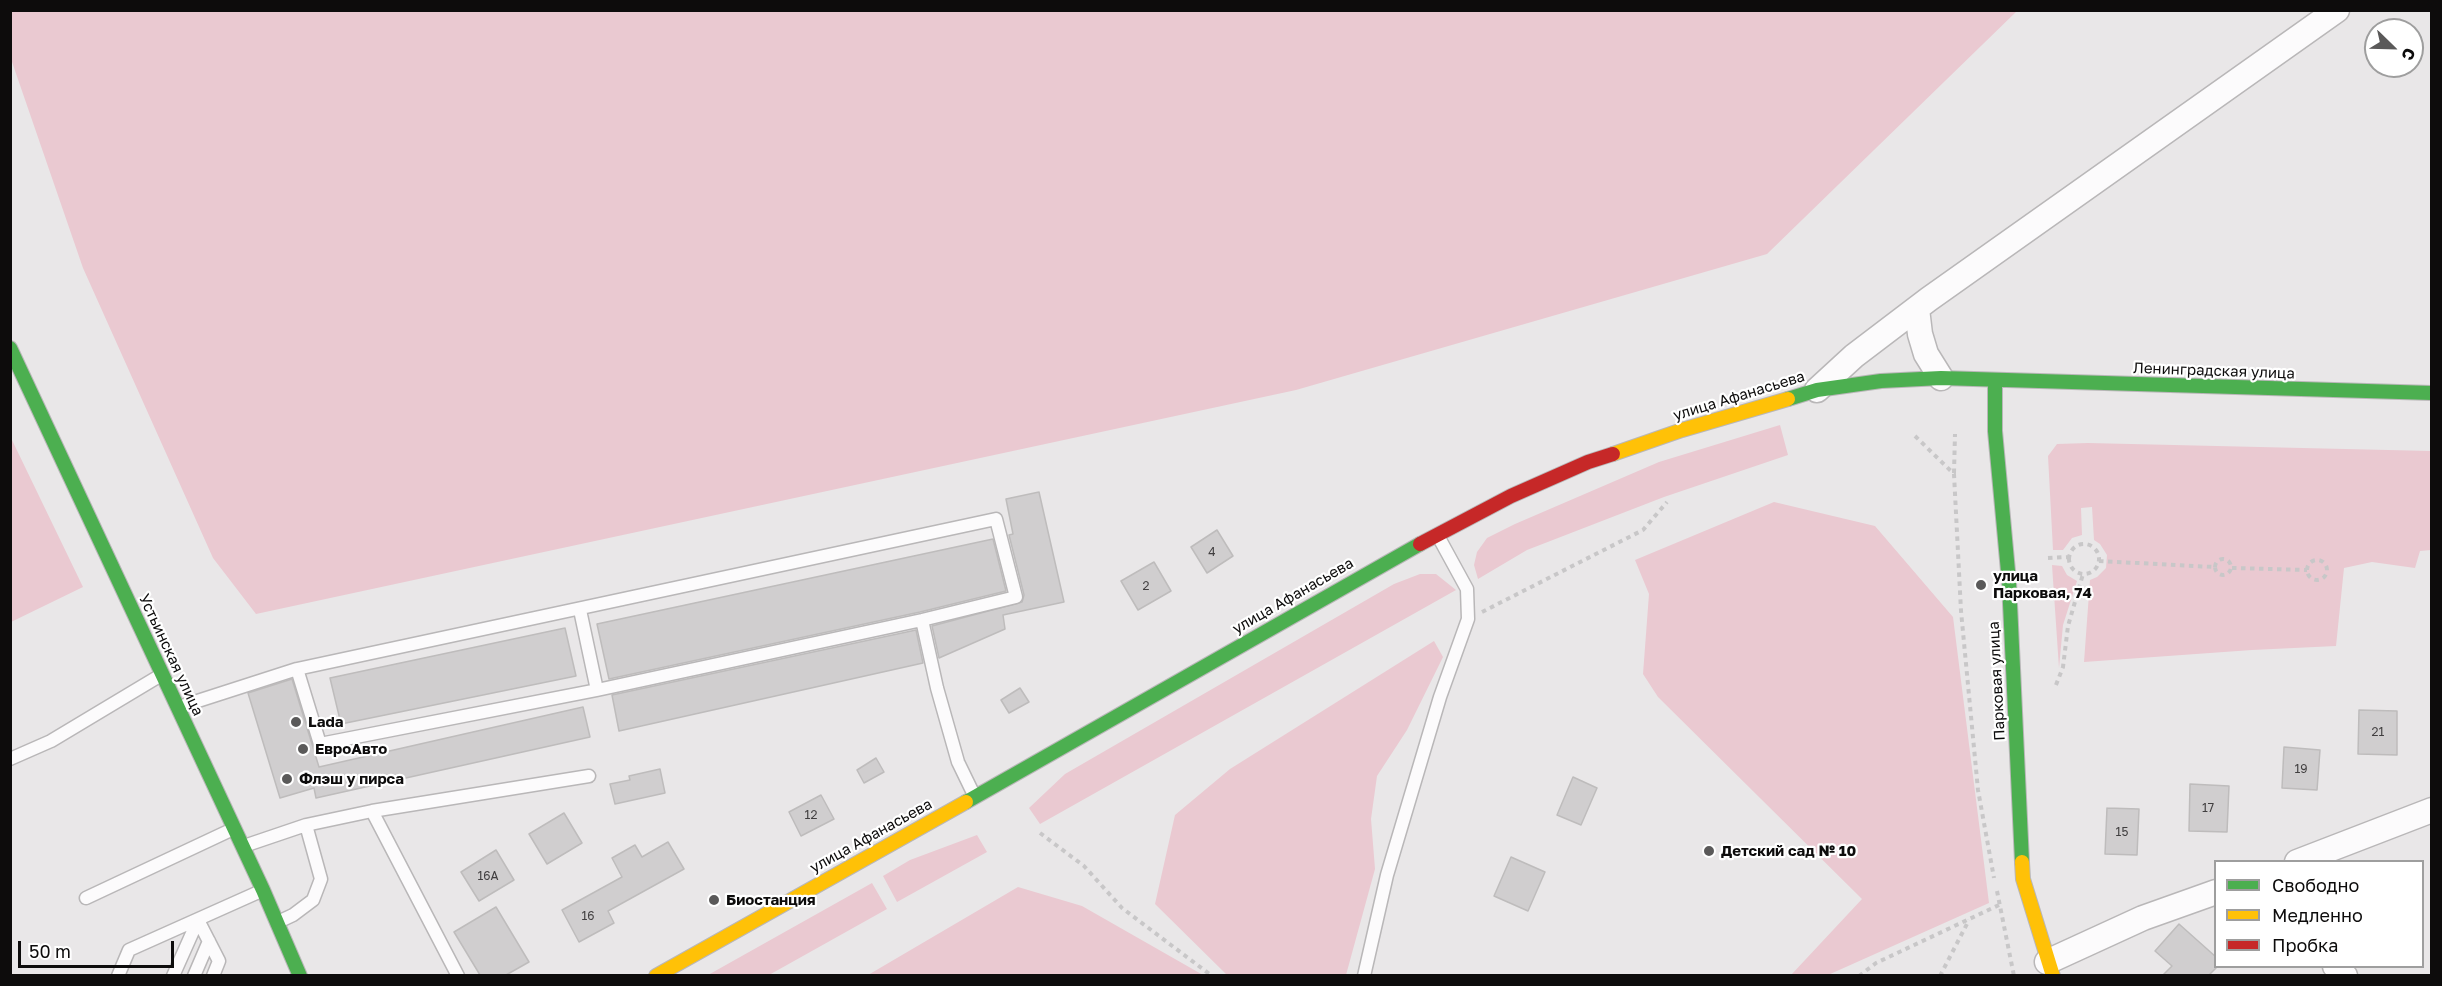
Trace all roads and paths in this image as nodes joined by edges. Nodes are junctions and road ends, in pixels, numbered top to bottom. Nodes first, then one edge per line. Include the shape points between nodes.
1 (2329, 15) edge
2 (1917, 309) junction
3 (10, 348) edge
4 (1941, 378) junction
5 (1995, 381) junction
6 (1817, 390) junction
7 (2432, 393) edge
8 (1955, 434) dead end
9 (1915, 436) dead end
10 (1954, 474) junction
11 (1667, 502) dead end
12 (1437, 535) junction
13 (2069, 556) junction
14 (2048, 558) dead end
15 (2099, 561) junction
16 (2214, 567) junction
17 (2232, 568) junction
18 (2307, 570) junction
19 (2083, 574) junction
20 (580, 610) junction
21 (1468, 619) junction
22 (922, 620) junction
23 (297, 669) junction
24 (162, 675) junction
25 (2056, 685) dead end
26 (597, 690) junction
27 (177, 708) junction
28 (10, 759) edge
29 (589, 777) dead end
30 (975, 796) junction
31 (2432, 810) edge
32 (372, 811) junction
33 (306, 825) junction
34 (234, 828) junction
35 (1040, 832) dead end
36 (243, 846) junction
37 (2300, 860) edge
38 (263, 890) junction
39 (2214, 893) edge
40 (86, 898) dead end
41 (2000, 906) junction
42 (1970, 919) junction
43 (198, 920) junction
44 (276, 922) junction
45 (209, 941) junction
46 (1876, 963) junction
47 (2050, 969) edge
48 (118, 975) edge
49 (173, 975) edge
50 (194, 975) edge
51 (213, 975) edge
52 (300, 975) edge
53 (458, 975) edge
54 (656, 975) edge
55 (1212, 975) edge
56 (1364, 975) edge
57 (1859, 975) edge
58 (1864, 975) edge
59 (1940, 975) edge
60 (2014, 975) edge

1 - 2 street
2 - 4 street via 1926,354
2 - 6 street via 1854,356
3 - 24 main road, Устьинская улица
4 - 5 main road, улица Афанасьева
4 - 6 main road, улица Афанасьева
5 - 7 main road, Ленинградская улица
5 - 47 main road, Парковая улица via 2023,879
6 - 12 main road, улица Афанасьева via 1588,462
8 - 10 path
9 - 10 path
10 - 41 path via 1961,611 1978,790
11 - 21 path via 1643,530
12 - 21 lane via 1467,589
12 - 30 main road, улица Афанасьева
13 - 14 path
13 - 15 path via 2082,543 2095,548
13 - 19 path via 2073,569
15 - 16 path
15 - 19 path via 2092,572
16 - 17 path via 2225,576
16 - 17 path via 2221,559 2230,562
17 - 18 path
18 - 18 path via 2317,580 2327,570 2317,560
19 - 25 path via 2067,626 2063,667
20 - 22 lane via 996,519 1016,597
20 - 23 lane
20 - 26 lane
21 - 56 lane via 1387,875
22 - 26 lane
22 - 30 lane via 958,762
23 - 26 lane via 320,744
23 - 27 lane
24 - 27 main road, Устьинская улица
24 - 28 lane via 51,741
27 - 34 main road, Устьинская улица
29 - 32 lane
30 - 54 main road, улица Афанасьева
31 - 37 street
32 - 33 lane
32 - 53 lane
33 - 36 lane
33 - 44 lane via 321,879 313,900
34 - 36 main road, Устьинская улица
34 - 40 lane
35 - 55 path via 1084,866 1122,908
36 - 38 main road, Устьинская улица
38 - 43 lane
38 - 44 main road, Устьинская улица
39 - 47 street via 2144,918
41 - 42 path
41 - 60 path
42 - 46 path
42 - 59 path
43 - 45 lane
43 - 48 lane via 129,950
43 - 49 lane
44 - 52 main road, Устьинская улица
45 - 50 lane
45 - 51 lane via 219,962
46 - 57 path
46 - 58 path

